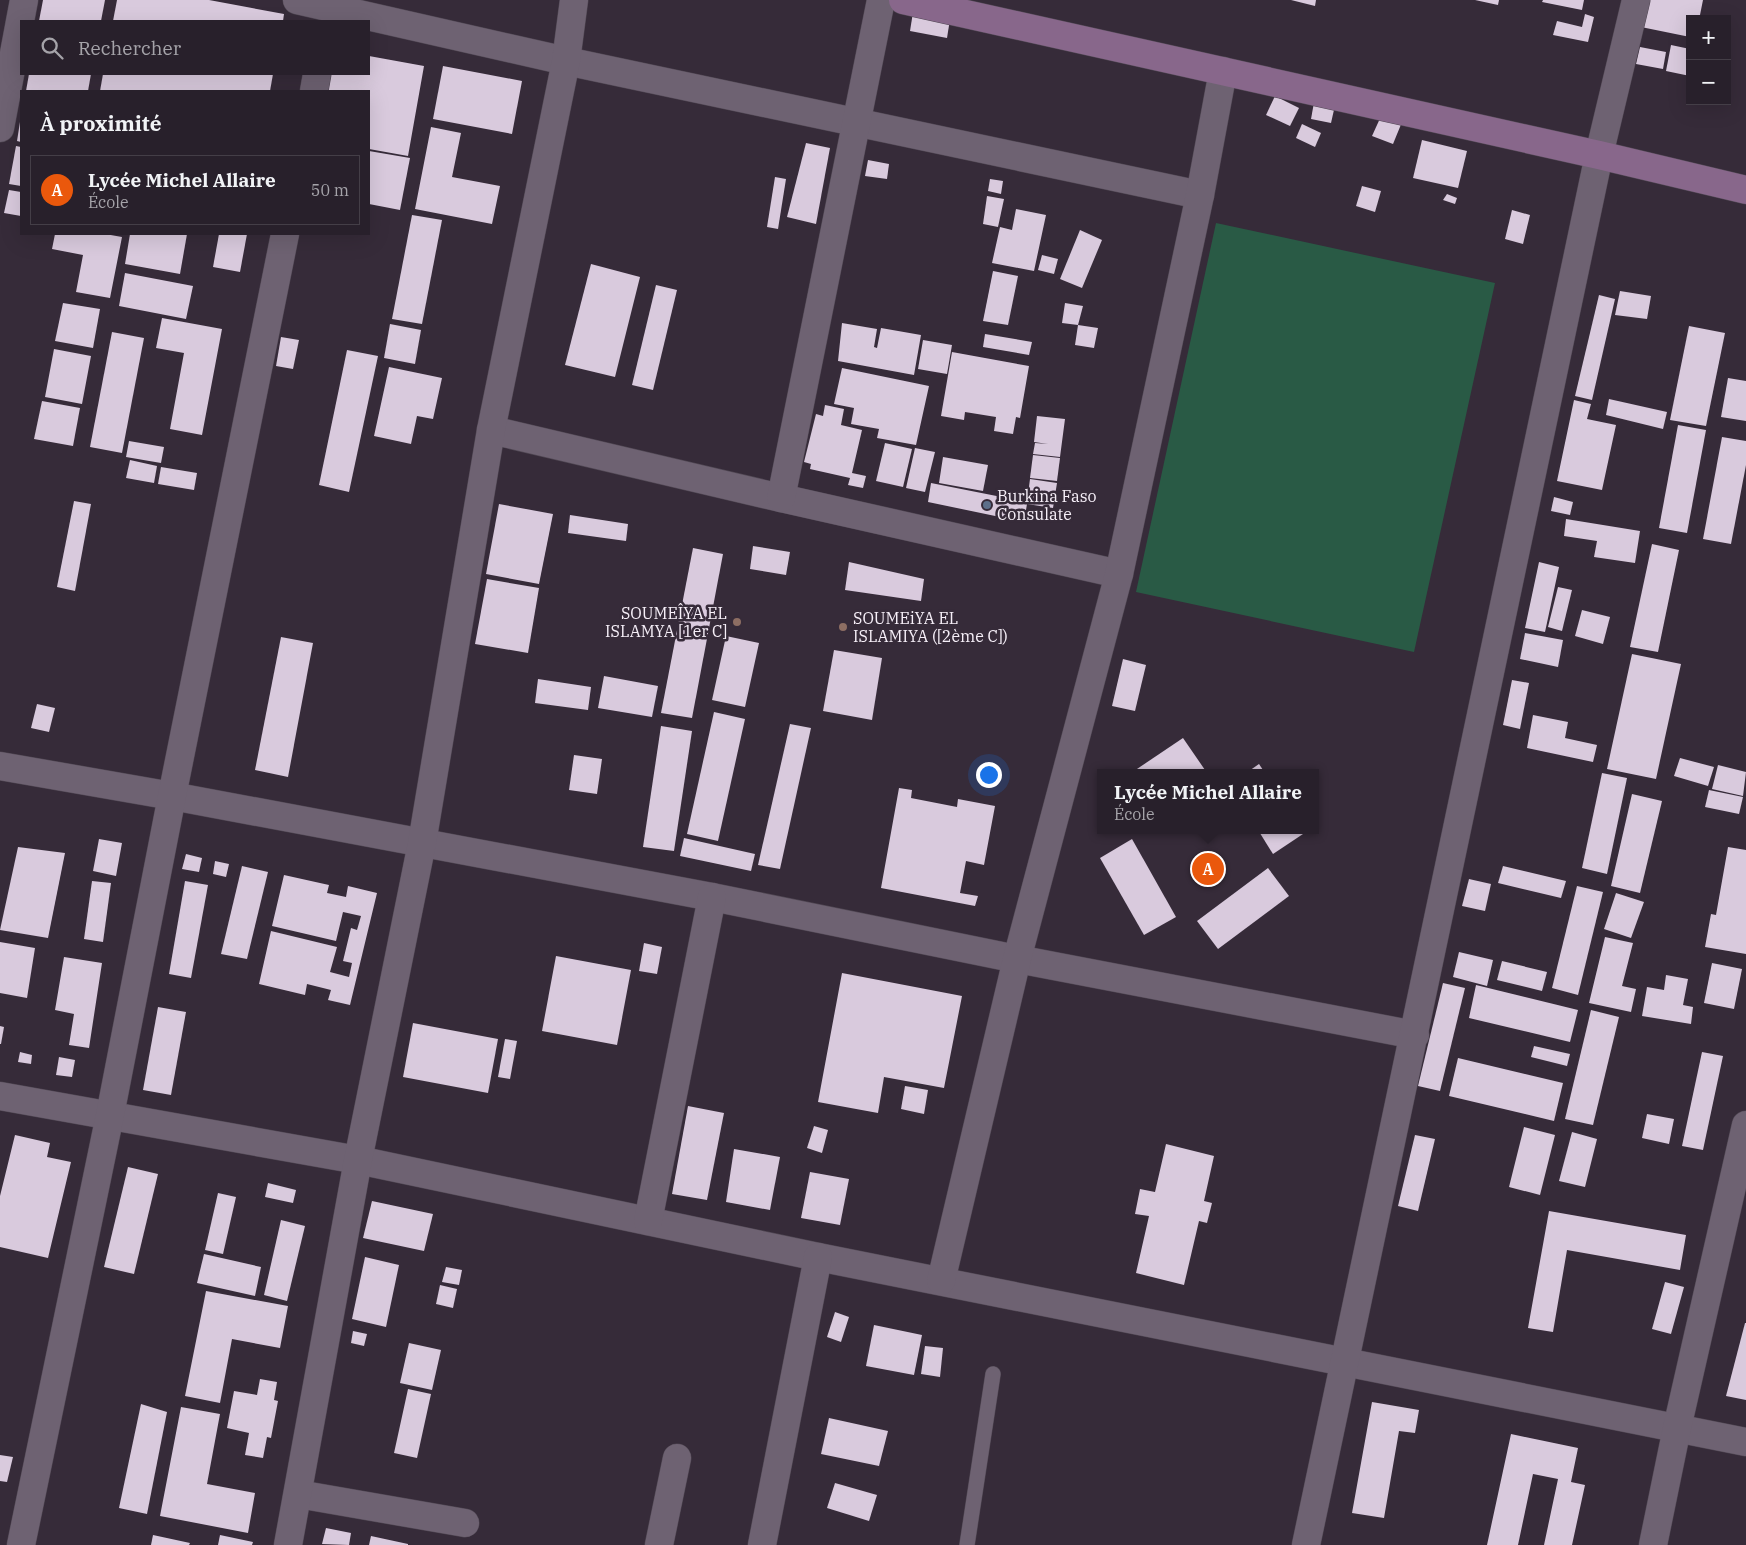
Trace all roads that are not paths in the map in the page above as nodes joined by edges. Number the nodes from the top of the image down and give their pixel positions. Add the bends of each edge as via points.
1 (24, 0) edge
2 (297, 0) edge
3 (574, 0) edge
4 (881, 0) edge
5 (903, 0) edge
6 (1636, 0) edge
7 (330, 10) edge
8 (566, 61) junction
9 (1223, 71) junction
10 (5, 75) edge
11 (317, 75) edge
12 (314, 90) edge
13 (857, 122) junction
14 (0, 128) edge
15 (1599, 155) junction
16 (1746, 190) edge
17 (1200, 194) junction
18 (285, 235) edge
19 (491, 430) junction
20 (781, 498) junction
21 (1119, 574) junction
22 (0, 766) edge
23 (172, 796) junction
24 (422, 843) junction
25 (712, 897) junction
26 (1017, 959) junction
27 (1415, 1035) junction
28 (0, 1096) edge
29 (110, 1115) junction
30 (1746, 1125) edge
31 (358, 1160) junction
32 (648, 1221) junction
33 (818, 1257) junction
34 (941, 1282) junction
35 (1345, 1362) junction
36 (993, 1374) dead end
37 (1677, 1428) junction
38 (1746, 1442) edge
39 (678, 1458) dead end
40 (298, 1494) junction
41 (465, 1523) dead end
42 (21, 1545) edge
43 (288, 1545) edge
44 (659, 1545) edge
45 (762, 1545) edge
46 (967, 1545) edge
47 (1306, 1545) edge
48 (1653, 1545) edge

1 - 10 street
2 - 7 street
3 - 8 street
4 - 13 street
5 - 9 main road
6 - 15 street
7 - 8 street
8 - 13 street
8 - 19 street
9 - 15 main road
9 - 17 street
10 - 14 street
11 - 12 street
13 - 17 street
13 - 20 street
15 - 16 main road
15 - 27 street
17 - 21 street
18 - 23 street
19 - 20 street
19 - 24 street
20 - 21 street
21 - 26 street
22 - 23 street
23 - 24 street
23 - 29 street
24 - 25 street
24 - 31 street
25 - 26 street
25 - 32 street
26 - 27 street
26 - 34 street
27 - 35 street
28 - 29 street
29 - 31 street
29 - 42 street
30 - 37 street
31 - 32 street
31 - 40 street
32 - 33 street
33 - 34 street
33 - 45 street
34 - 35 street
35 - 37 street
35 - 47 street
36 - 46 lane
37 - 38 street
37 - 48 street
39 - 44 street
40 - 41 street
40 - 43 street

